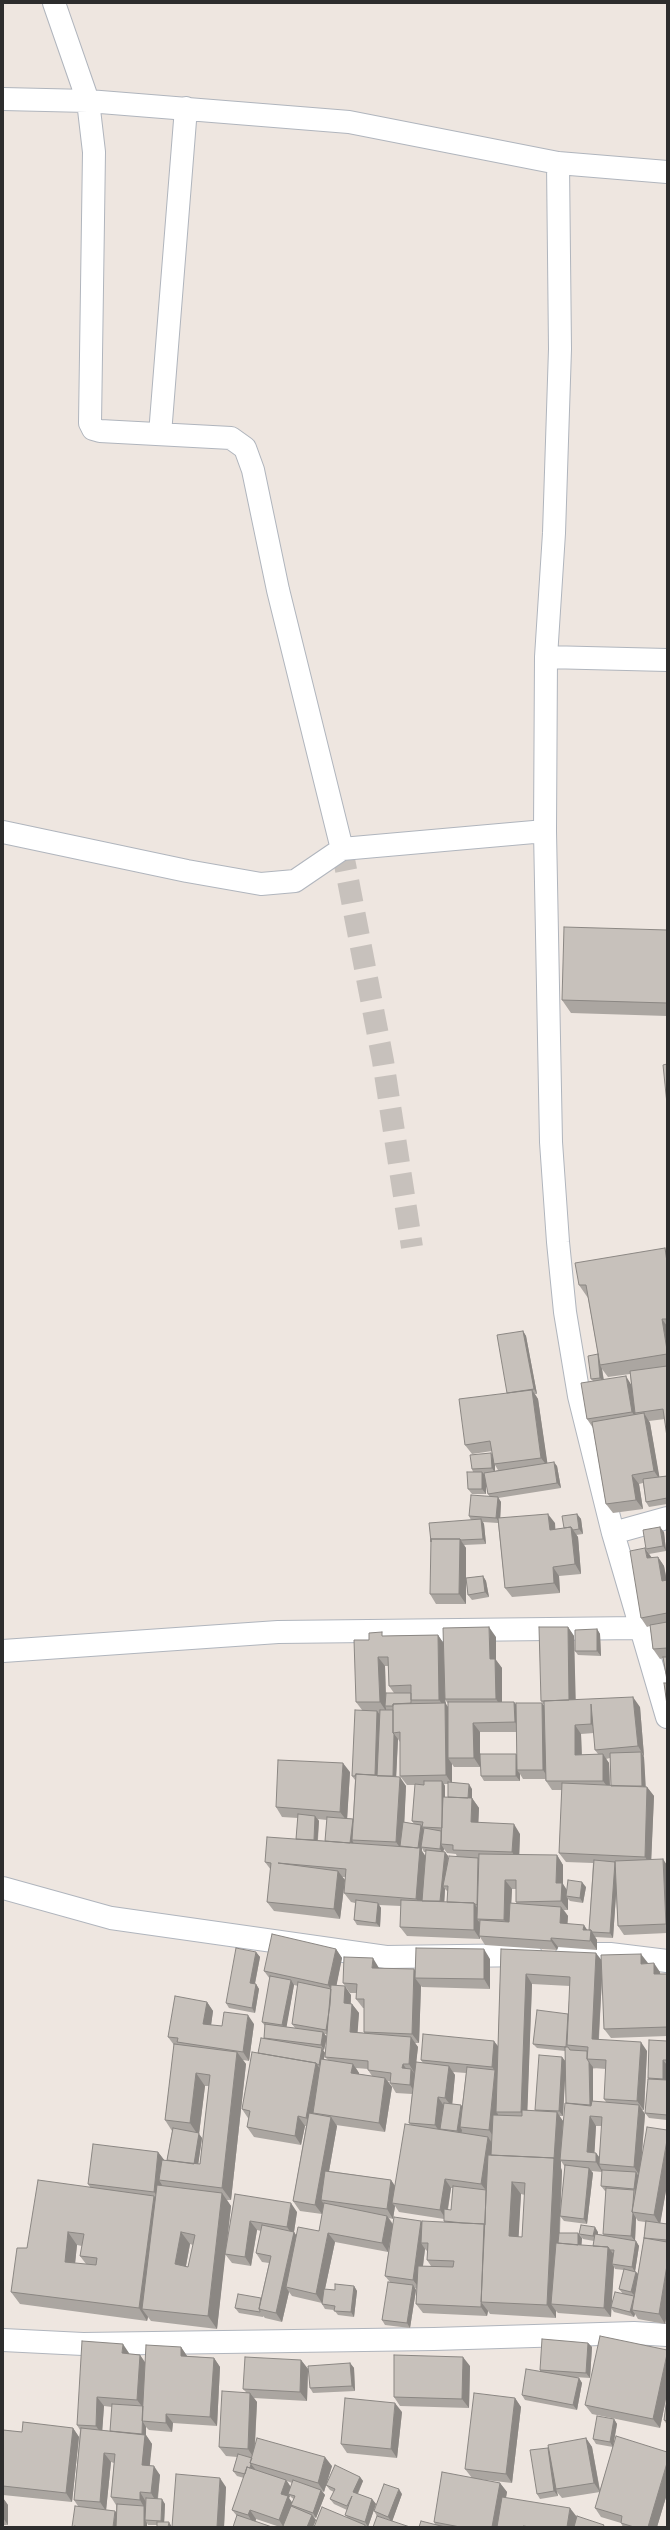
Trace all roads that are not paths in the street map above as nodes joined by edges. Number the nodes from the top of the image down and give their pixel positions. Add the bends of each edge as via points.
1 (54, 3) edge
2 (3, 99) edge
3 (88, 101) junction
4 (186, 108) junction
5 (558, 163) junction
6 (667, 172) edge
7 (160, 434) junction
8 (546, 657) junction
9 (667, 660) edge
10 (545, 831) junction
11 (3, 832) edge
12 (342, 850) junction
13 (667, 1518) edge
14 (613, 1533) junction
15 (639, 1628) junction
16 (3, 1651) edge
17 (667, 1717) edge
18 (3, 1888) edge
19 (667, 1961) edge
20 (667, 2335) edge
21 (3, 2340) edge

1 - 3 street
2 - 3 street
3 - 4 street
3 - 7 street via 94,152 90,285 90,423 93,430
4 - 5 street via 349,122
4 - 7 street
5 - 6 street
5 - 8 street via 560,349 554,533
7 - 12 street via 231,438 245,448 253,470 279,597
8 - 9 street
8 - 10 street
10 - 12 street
10 - 14 street via 551,1142 558,1242 575,1374
11 - 12 street via 261,884 295,881
13 - 14 street
14 - 15 street
15 - 16 street via 278,1632
15 - 17 street
18 - 19 street via 112,1918 386,1956 610,1954
20 - 21 street via 634,2333 98,2344

